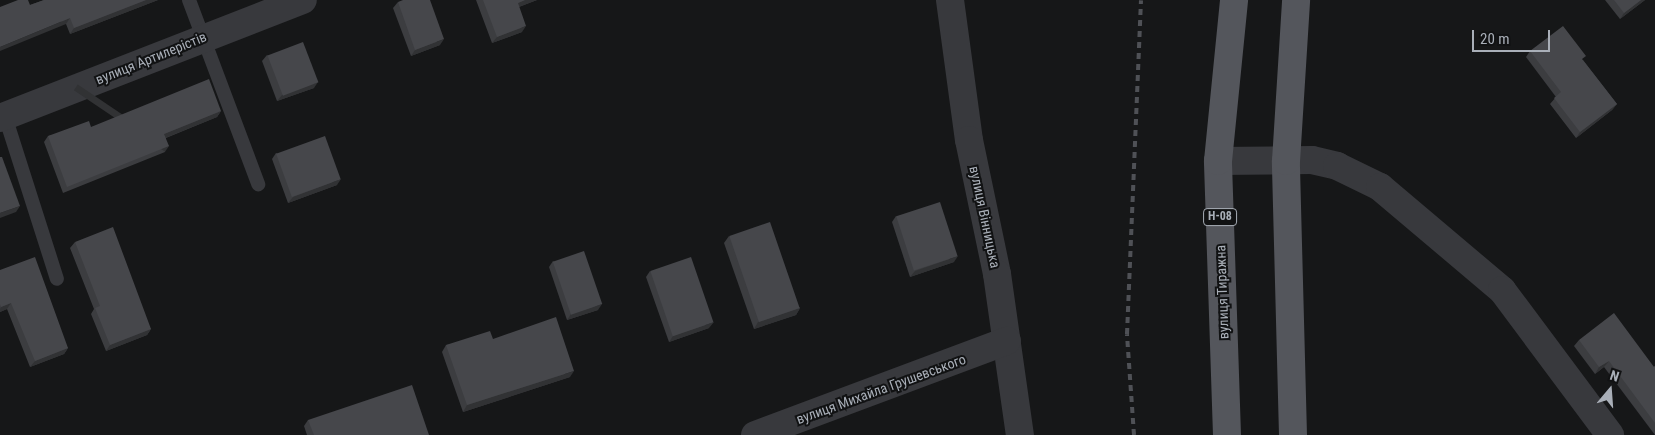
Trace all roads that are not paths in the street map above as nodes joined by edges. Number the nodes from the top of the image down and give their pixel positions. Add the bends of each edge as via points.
1 (189, 0) edge
2 (303, 0) edge
3 (950, 0) edge
4 (1234, 0) edge
5 (1296, 0) edge
6 (203, 37) junction
7 (2, 113) edge
8 (1286, 161) junction
9 (1218, 162) junction
10 (258, 184) dead end
11 (58, 280) dead end
12 (1007, 341) junction
13 (754, 435) edge
14 (1020, 435) edge
15 (1227, 435) edge
16 (1293, 435) edge
17 (1610, 435) edge

1 - 6 lane
2 - 6 street, вулиця Артилерістів
3 - 12 street, вулиця Вінницька via 969,140
4 - 9 main road, вулиця Тиражна / Н-08
5 - 8 main road
6 - 7 street, вулиця Артилерістів
6 - 10 lane
7 - 11 lane
8 - 9 street
8 - 16 main road
8 - 17 street via 1312,160 1350,171 1380,187 1502,290
9 - 15 main road, вулиця Тиражна / Н-08
12 - 13 street, вулиця Михайла Грушевського
12 - 14 street, вулиця Вінницька

